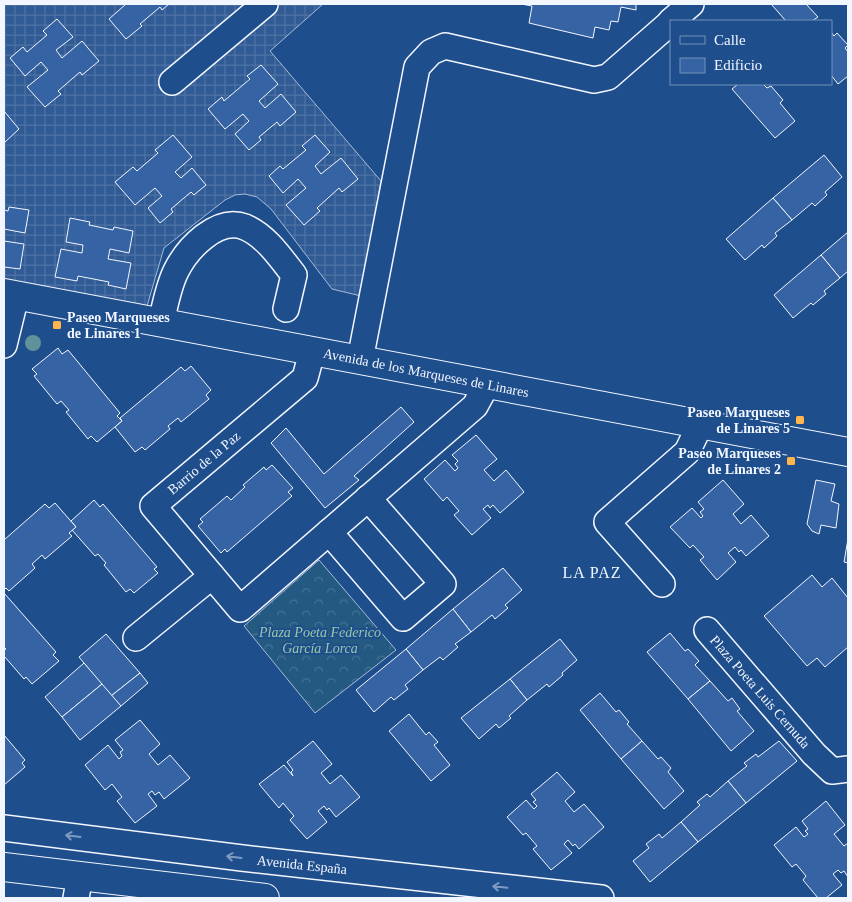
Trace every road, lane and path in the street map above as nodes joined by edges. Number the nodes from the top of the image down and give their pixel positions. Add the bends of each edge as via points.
1 (266, 4) edge
2 (691, 4) edge
3 (673, 20) edge
4 (670, 23) edge
5 (172, 82) dead end
6 (10, 295) edge
7 (286, 309) dead end
8 (162, 323) junction
9 (4, 345) edge
10 (312, 352) junction
11 (360, 360) junction
12 (487, 384) junction
13 (700, 425) junction
14 (848, 452) edge
15 (368, 498) junction
16 (329, 532) junction
17 (212, 576) junction
18 (662, 584) dead end
19 (707, 630) dead end
20 (136, 638) dead end
21 (848, 768) edge
22 (4, 828) edge
23 (4, 867) edge
24 (78, 887) edge
25 (227, 896) edge
26 (265, 898) edge
27 (601, 898) edge

1 - 5 street
2 - 3 street
4 - 11 street via 608,77 594,80 445,46 431,52 417,67
6 - 8 main road, Avenida de los Marqueses de Linares
6 - 9 street
7 - 8 street via 294,275 260,236 242,226 229,224 209,233 182,262 173,277
8 - 10 main road, Avenida de los Marqueses de Linares
10 - 11 main road, Avenida de los Marqueses de Linares
10 - 17 street, Barrio de la Paz via 305,378 153,506
11 - 12 main road, Avenida de los Marqueses de Linares
12 - 13 main road, Avenida de los Marqueses de Linares
12 - 15 street, Barrio de la Paz via 475,406
13 - 14 main road, Avenida de los Marqueses de Linares
13 - 18 street via 687,452 607,522
15 - 16 street, Barrio de la Paz
15 - 16 street via 443,584 403,618
16 - 17 street, Barrio de la Paz via 240,609
17 - 20 street
19 - 21 street, Plaza Poeta Luis Cernuda via 814,754 832,771
27 -> 22 street, Avenida España
23 - 24 main road
24 - 25 main road
25 - 26 main road

